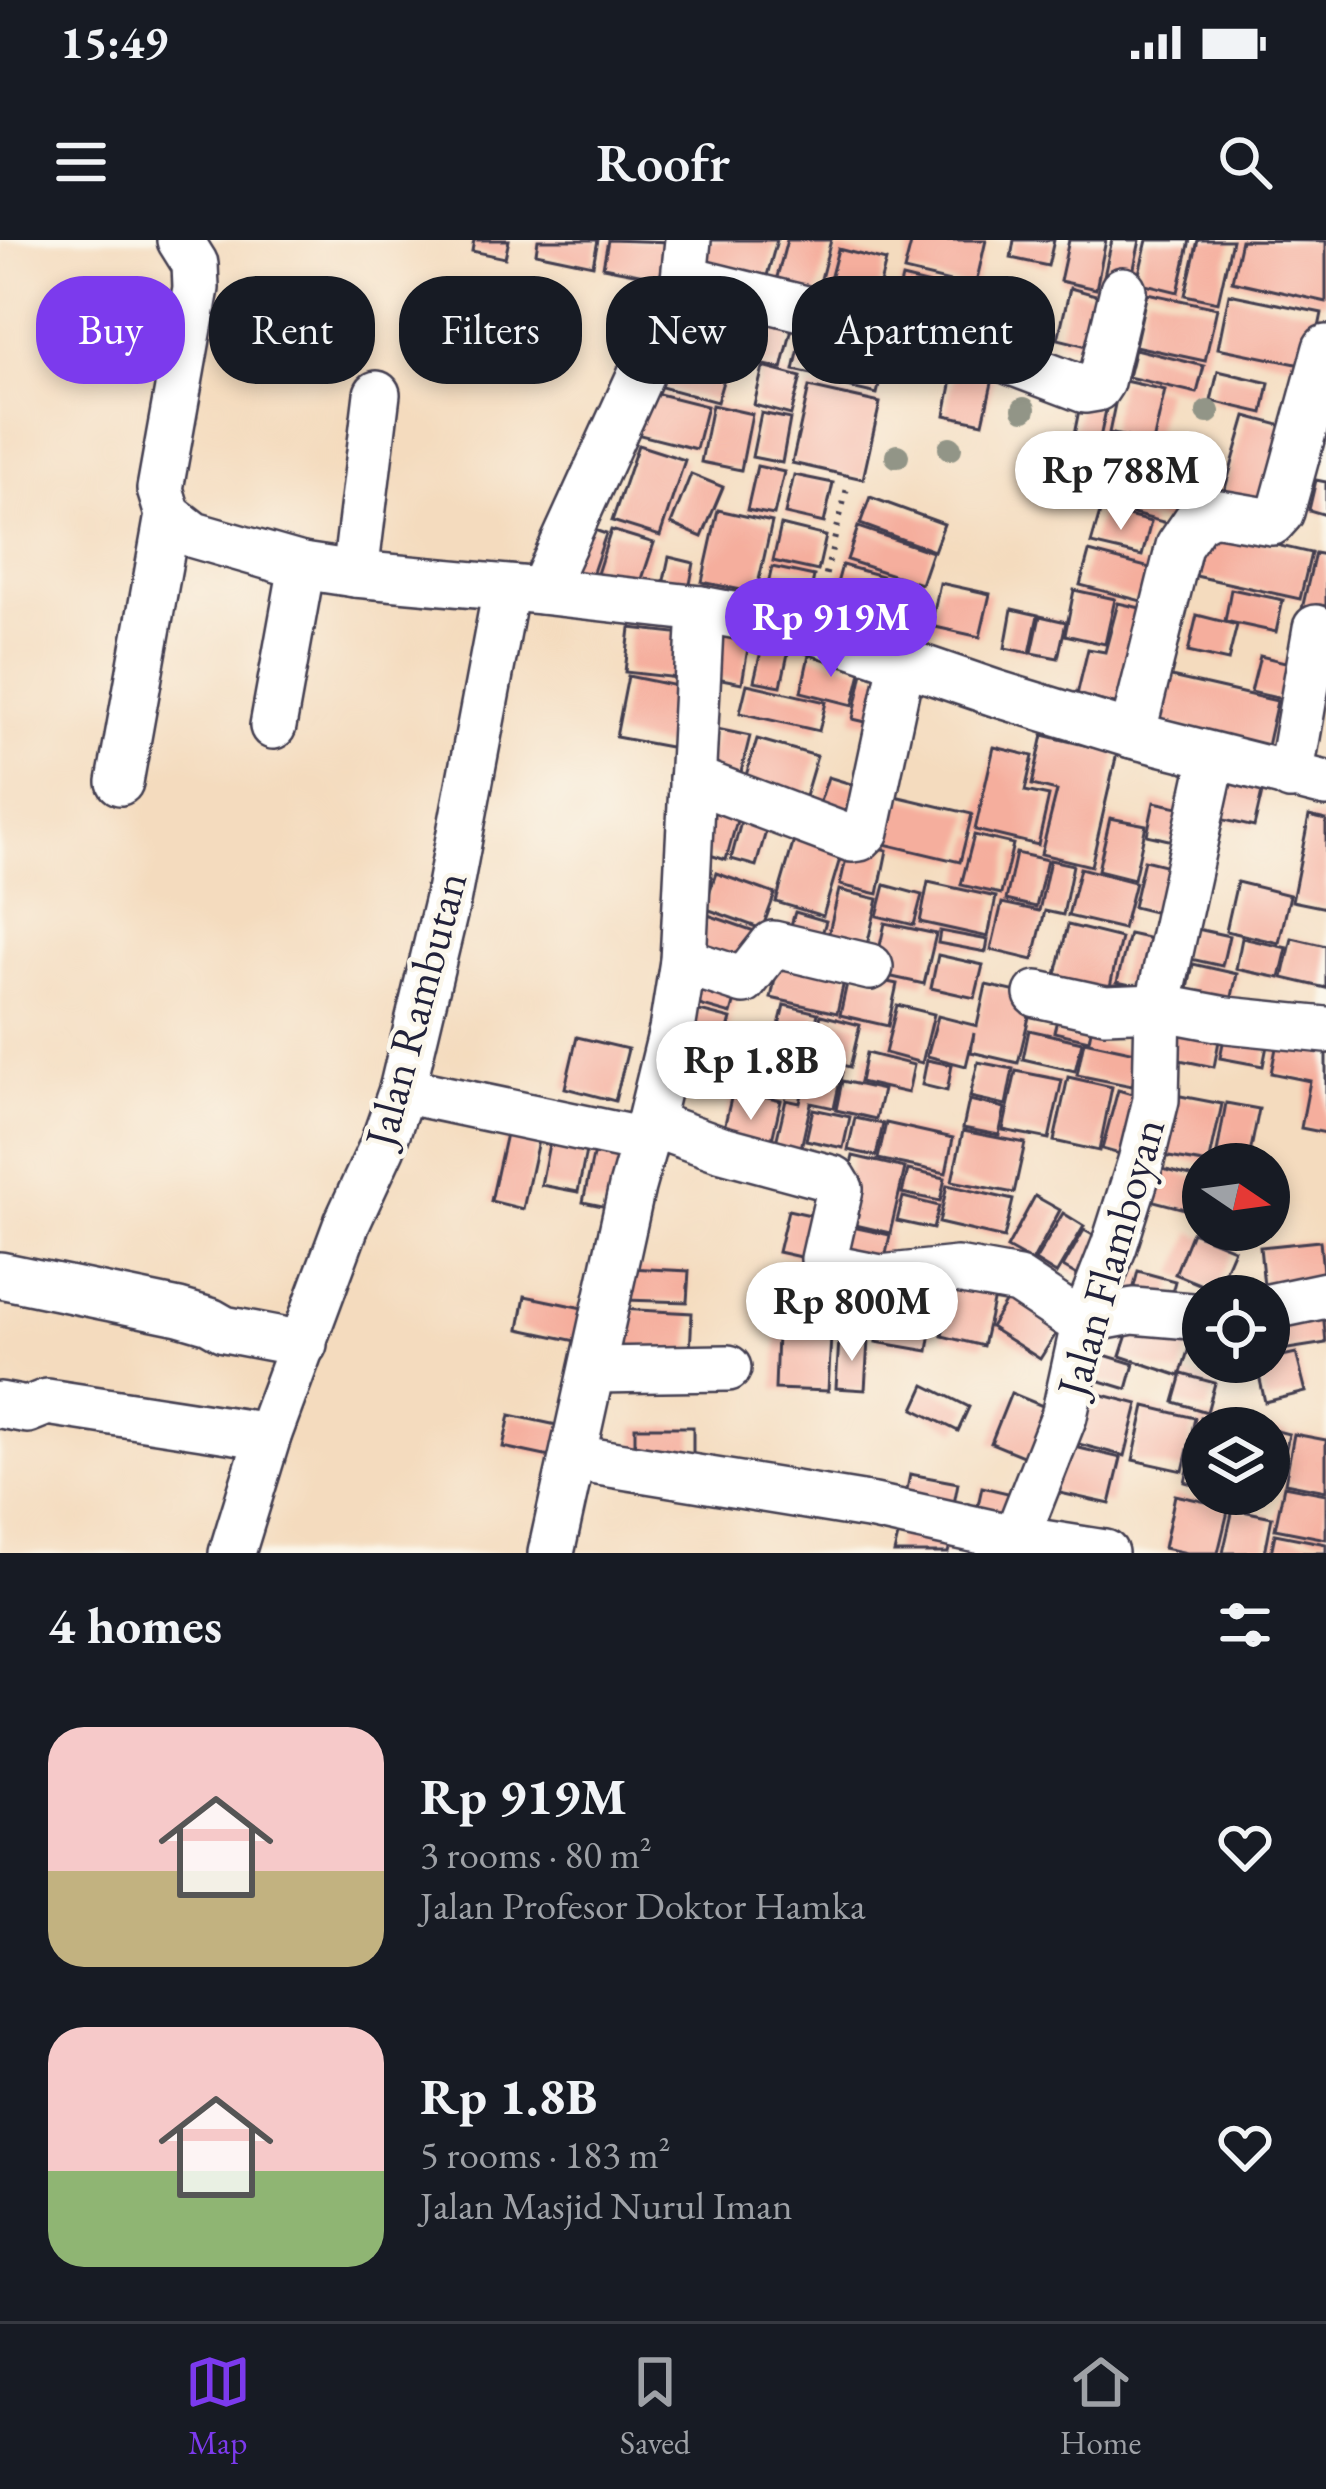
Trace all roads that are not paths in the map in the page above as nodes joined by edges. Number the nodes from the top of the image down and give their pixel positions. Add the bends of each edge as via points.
1 (183, 241) edge
2 (686, 260) edge
3 (1123, 290) dead end
4 (1326, 347) edge
5 (377, 394) dead end
6 (168, 515) junction
7 (302, 566) junction
8 (355, 574) junction
9 (524, 590) junction
10 (701, 609) junction
11 (1316, 628) dead end
12 (902, 663) junction
13 (273, 726) dead end
14 (1132, 735) junction
15 (1213, 757) junction
16 (692, 779) junction
17 (1308, 780) edge
18 (120, 782) dead end
19 (683, 961) junction
20 (870, 967) dead end
21 (1037, 994) dead end
22 (1158, 1007) junction
23 (1326, 1030) edge
24 (402, 1090) junction
25 (647, 1132) junction
26 (0, 1275) edge
27 (1326, 1295) edge
28 (1290, 1303) edge
29 (1182, 1314) edge
30 (1085, 1320) junction
31 (304, 1345) junction
32 (728, 1368) dead end
33 (594, 1370) junction
34 (0, 1405) edge
35 (268, 1436) junction
36 (574, 1459) junction
37 (1019, 1544) edge
38 (232, 1553) edge
39 (551, 1553) edge
40 (1105, 1553) edge

1 - 6 street via 196,288 160,489
2 - 3 street via 1085,390 1101,382
2 - 9 street, Jalan Rambutan
4 - 14 street via 1281,512 1272,522 1213,512 1179,546
5 - 8 street
6 - 7 street via 194,535
6 - 18 street
7 - 8 street
7 - 13 street
8 - 9 street
9 - 10 street
9 - 24 street, Jalan Rambutan
10 - 12 street via 811,630
10 - 16 street
11 - 17 street
12 - 14 street
12 - 16 street via 859,838
14 - 15 street
15 - 17 street
15 - 22 street, Jalan Flamboyan
16 - 19 street
19 - 20 street via 743,981 773,944
19 - 25 street
21 - 22 street via 1105,1009
22 - 23 street
22 - 30 street, Jalan Flamboyan via 1156,1100
24 - 25 street
24 - 31 street, Jalan Rambutan
25 - 30 street via 835,1179 840,1190 824,1258 830,1268 881,1278 957,1270 1018,1281
25 - 33 street
26 - 31 street
27 - 28 street
29 - 30 street via 1133,1311
30 - 37 street, Jalan Flamboyan via 1064,1416
31 - 35 street, Jalan Rambutan
32 - 33 street
33 - 36 street
34 - 35 street via 27,1410 47,1402
35 - 38 street, Jalan Rambutan
36 - 37 street via 874,1507
36 - 39 street
37 - 40 street

